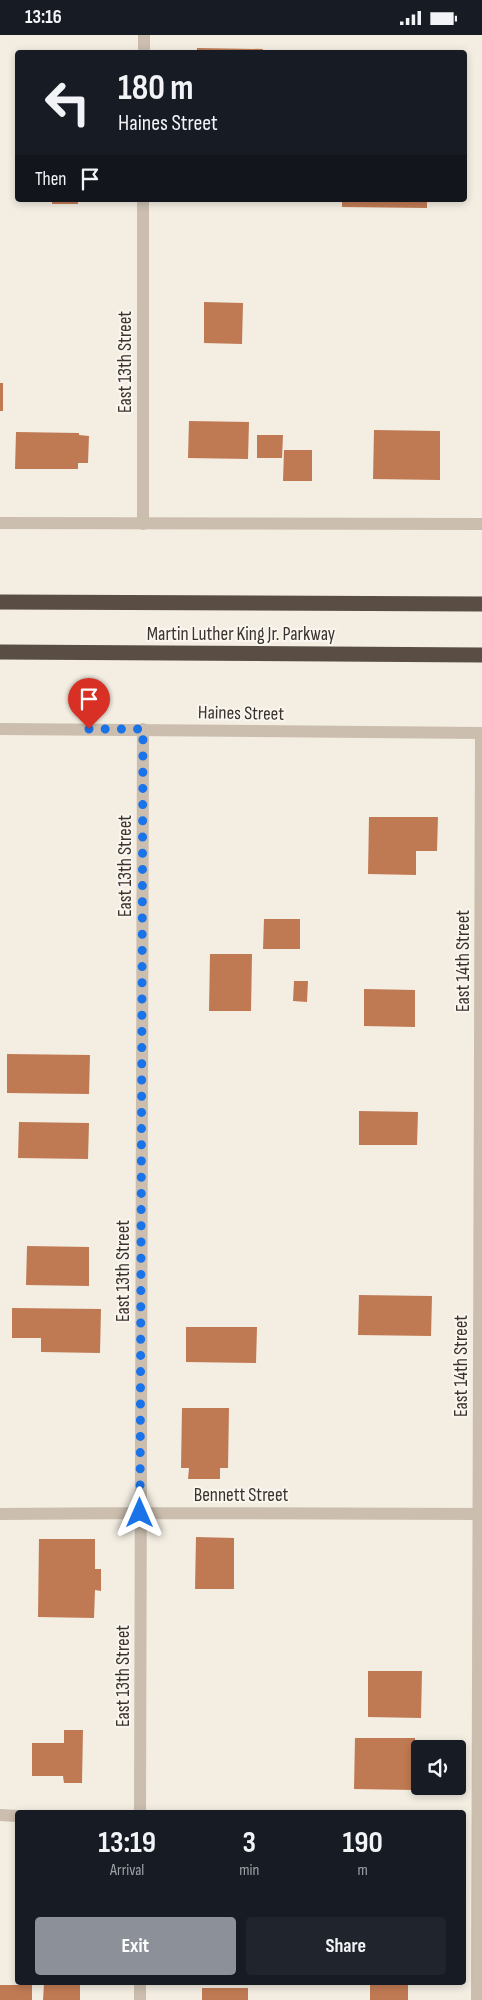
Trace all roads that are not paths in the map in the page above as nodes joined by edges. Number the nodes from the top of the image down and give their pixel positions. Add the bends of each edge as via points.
1 (144, 35) edge
2 (144, 50) edge
3 (143, 202) edge
4 (0, 523) edge
5 (143, 524) junction
6 (482, 524) edge
7 (0, 602) edge
8 (482, 604) edge
9 (0, 652) edge
10 (482, 655) edge
11 (0, 729) edge
12 (143, 729) junction
13 (482, 733) edge
14 (140, 1513) junction
15 (0, 1514) edge
16 (480, 1514) edge
17 (140, 1810) edge
18 (0, 1815) edge
19 (15, 1816) edge
20 (474, 1816) edge
21 (140, 1985) edge
22 (140, 2000) edge
23 (477, 2000) edge

1 - 2 street
3 - 5 street, East 13th Street
4 - 5 street
5 - 6 street
7 - 8 highway, Martin Luther King Jr. Parkway
9 - 10 highway, Martin Luther King Jr. Parkway
11 - 12 street, Haines Street
12 - 13 street, Haines Street
12 - 14 street, East 13th Street
13 - 16 street, East 14th Street
14 - 15 street, Bennett Street
14 - 16 street, Bennett Street
14 - 17 street, East 13th Street
16 - 20 street, East 14th Street
18 - 19 street
20 - 23 street, East 14th Street
21 - 22 street

